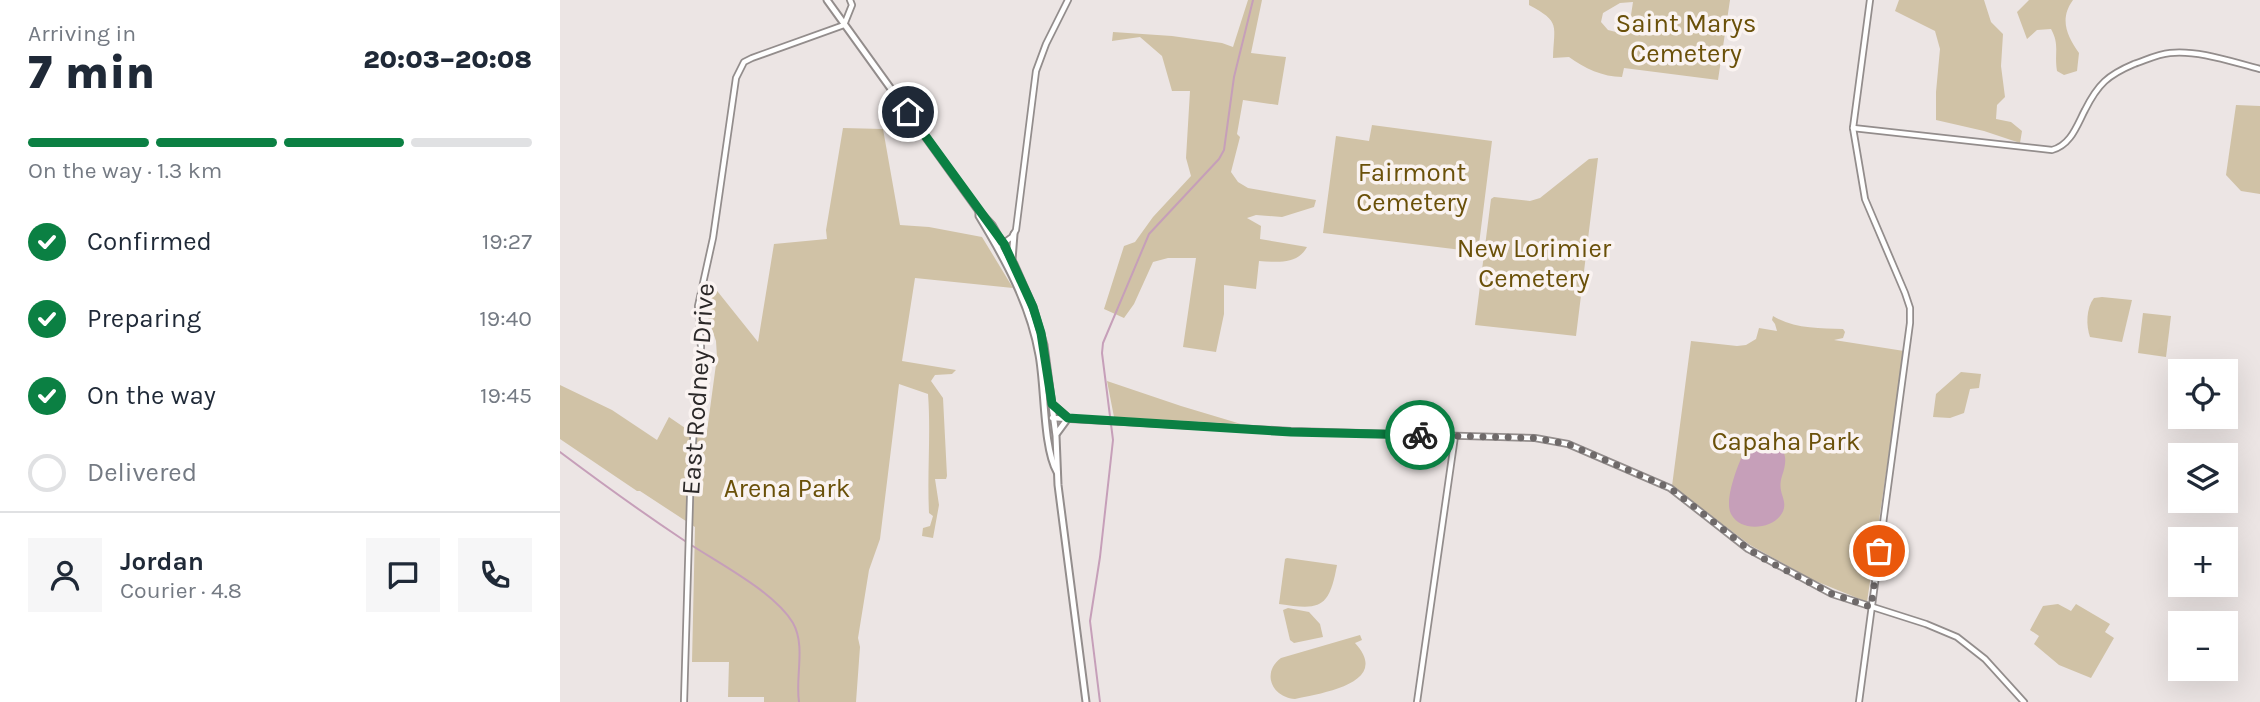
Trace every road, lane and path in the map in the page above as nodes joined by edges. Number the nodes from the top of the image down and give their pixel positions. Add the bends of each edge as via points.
1 (827, 0) edge
2 (850, 0) edge
3 (1068, 0) edge
4 (1870, 0) edge
5 (844, 25) junction
6 (2260, 69) edge
7 (1853, 128) junction
8 (1014, 234) junction
9 (1001, 245) junction
10 (1012, 260) junction
11 (1052, 404) junction
12 (1050, 418) junction
13 (1068, 418) junction
14 (1056, 436) junction
15 (1455, 436) junction
16 (1057, 472) junction
17 (1871, 607) junction
18 (684, 702) edge
19 (1086, 702) edge
20 (1417, 702) edge
21 (1859, 702) edge
22 (2024, 702) edge

1 - 5 main road
2 - 5 street via 851,12
3 - 8 street via 1036,71
4 - 7 street
5 - 9 main road
5 - 18 street, East Rodney Drive via 752,58 744,62 736,78 713,238 698,306 701,347 691,465
6 - 7 street via 2196,54 2171,53 2148,59 2103,81 2068,141 2052,150
7 - 17 street via 1866,199 1910,308
8 - 9 street
8 - 10 main road
9 - 10 main road
9 - 12 main road via 1035,334
10 - 11 main road via 1041,333
11 - 12 main road
11 - 13 main road
12 - 13 street
12 - 14 main road
12 - 16 main road via 1051,460
13 - 14 main road
13 - 15 street via 1291,432
14 - 16 main road
15 - 17 street via 1535,438 1568,444 1670,488 1766,560 1832,594
15 - 20 street
16 - 19 main road
17 - 21 street
17 - 22 street via 1957,637 1985,659

